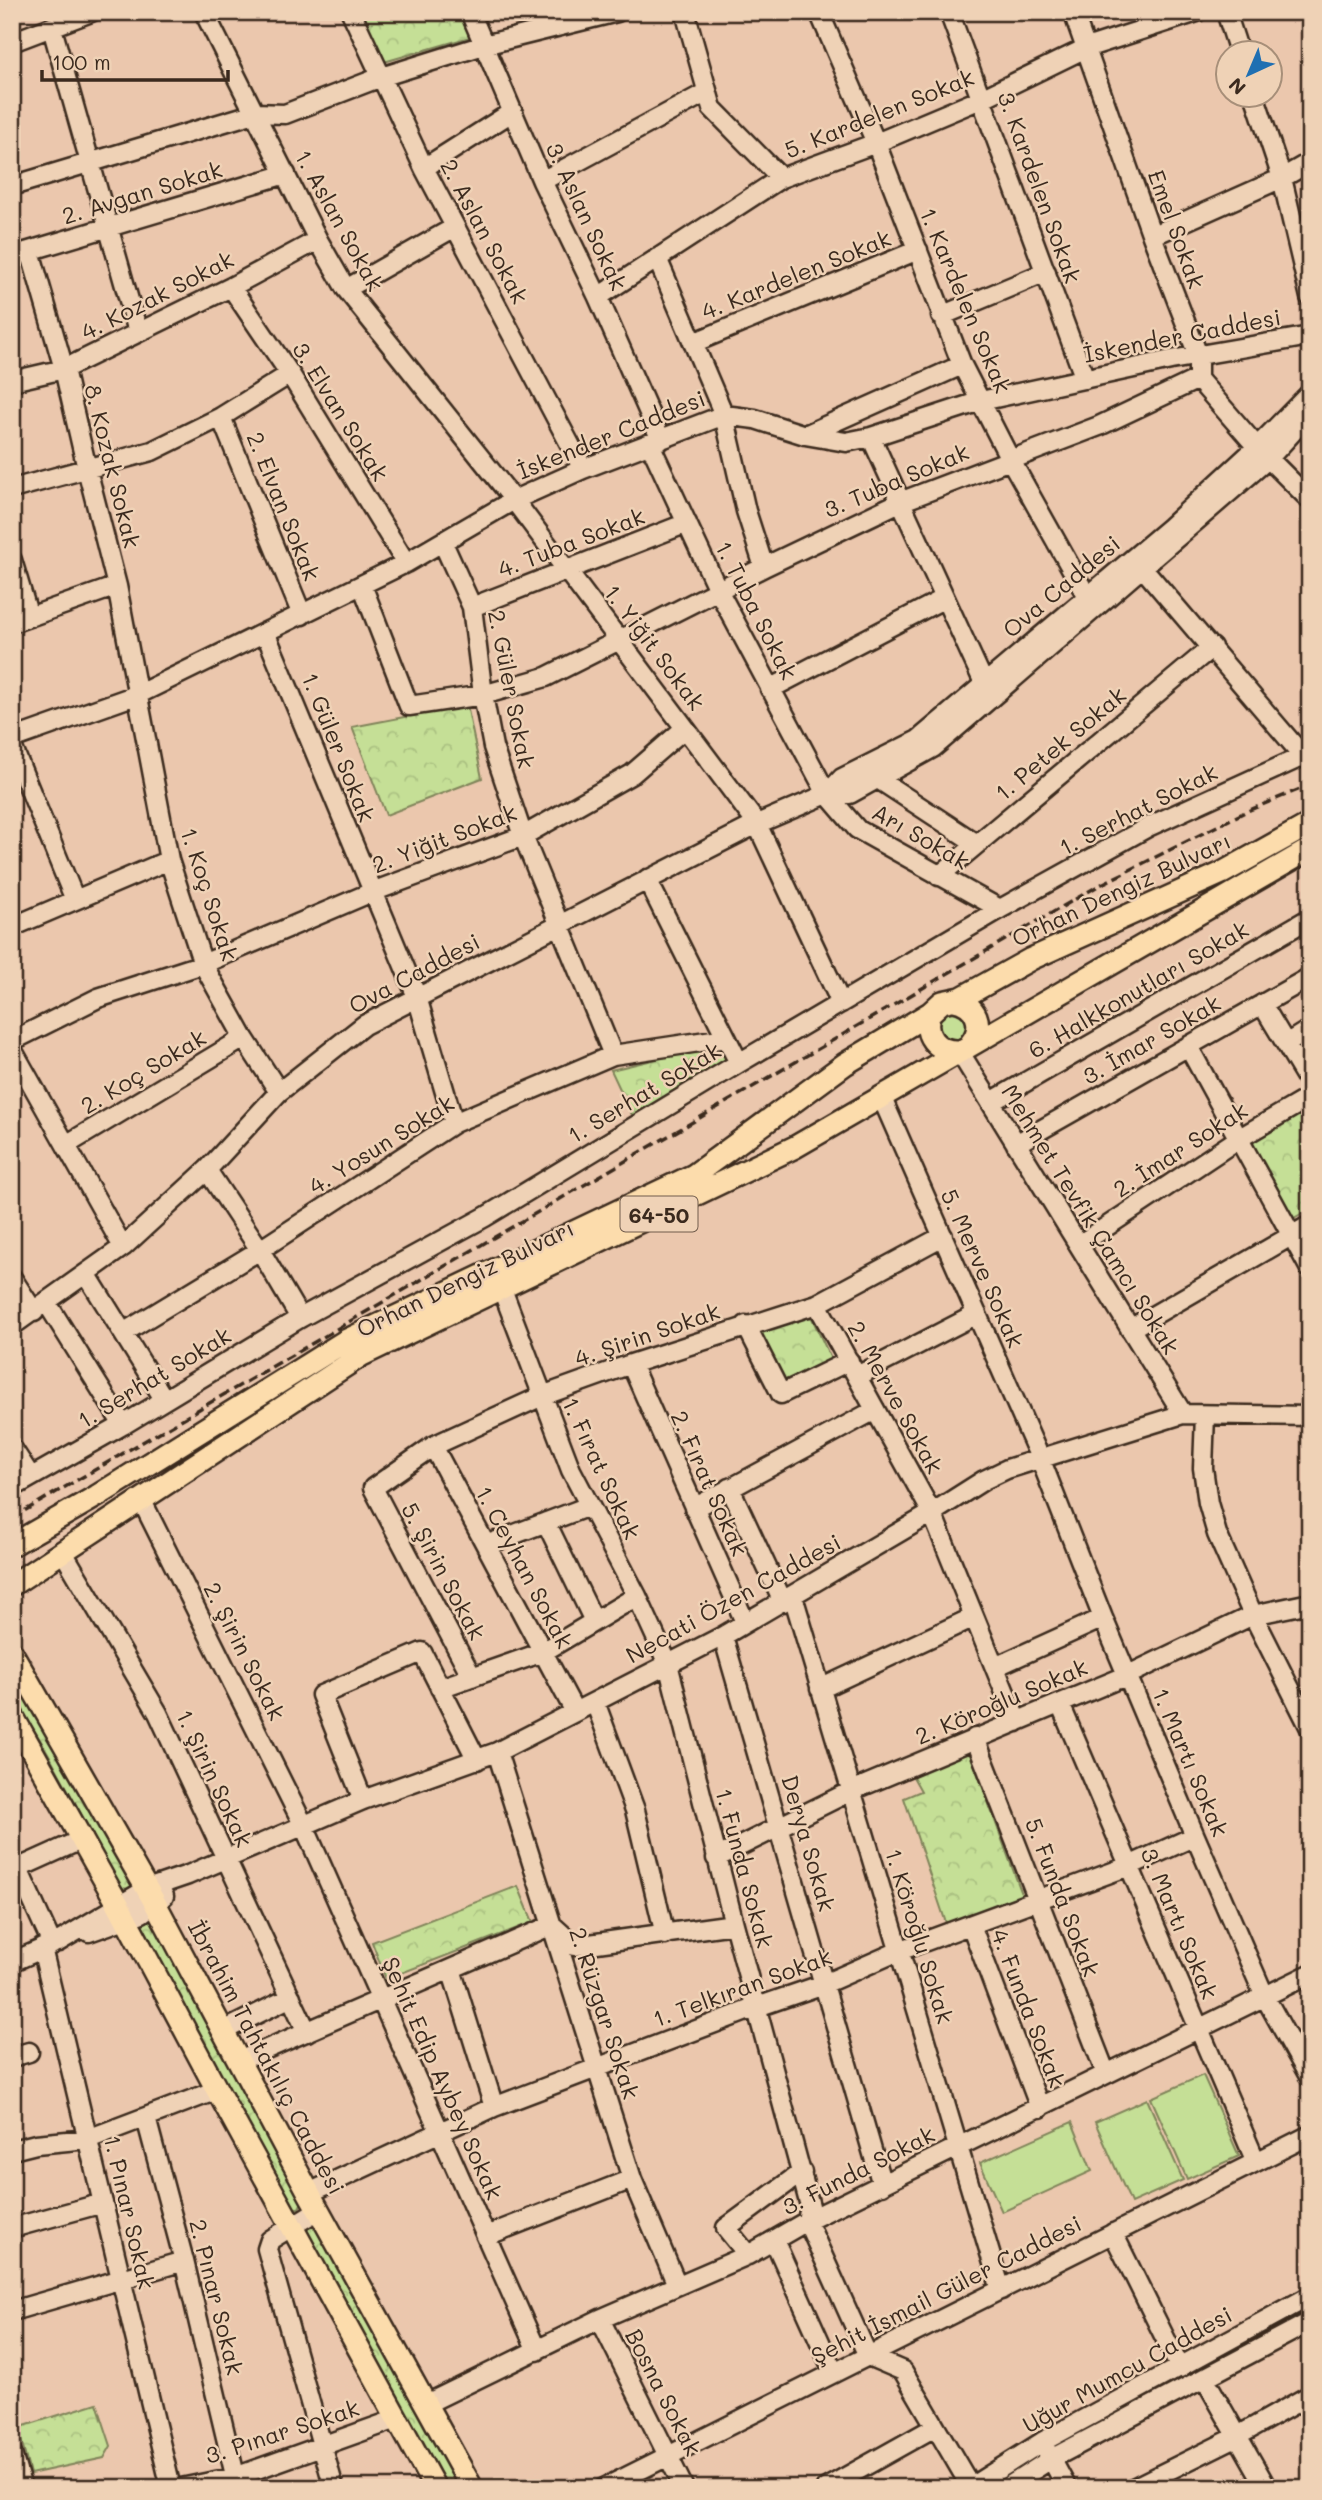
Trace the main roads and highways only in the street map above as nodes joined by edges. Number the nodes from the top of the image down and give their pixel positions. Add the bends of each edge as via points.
1 (1310, 824) edge
2 (1310, 849) edge
3 (954, 1000) junction
4 (930, 1013) junction
5 (965, 1047) junction
6 (12, 1545) edge
7 (12, 1585) edge
8 (12, 1653) edge
9 (12, 1715) edge
10 (19, 1739) edge
11 (435, 2488) edge
12 (472, 2488) edge

1 - 3 main road, Orhan Dengiz Bulvarı / 64-50 via 1222,873 1031,959
2 - 5 main road, Orhan Dengiz Bulvarı / 64-50
3 - 4 main road, Orhan Dengiz Bulvarı / 64-50 via 942,1002
3 - 5 main road via 965,1003 977,1016 978,1028
4 - 5 main road via 927,1028 932,1041 944,1050
4 - 6 main road, Orhan Dengiz Bulvarı / 64-50 via 845,1064 694,1175 346,1339
5 - 7 main road, Orhan Dengiz Bulvarı / 64-50 via 795,1147 362,1355
8 - 12 main road, İbrahim Tahtakılıç Caddesi via 151,1896
9 - 10 main road
10 - 11 main road via 83,1839

